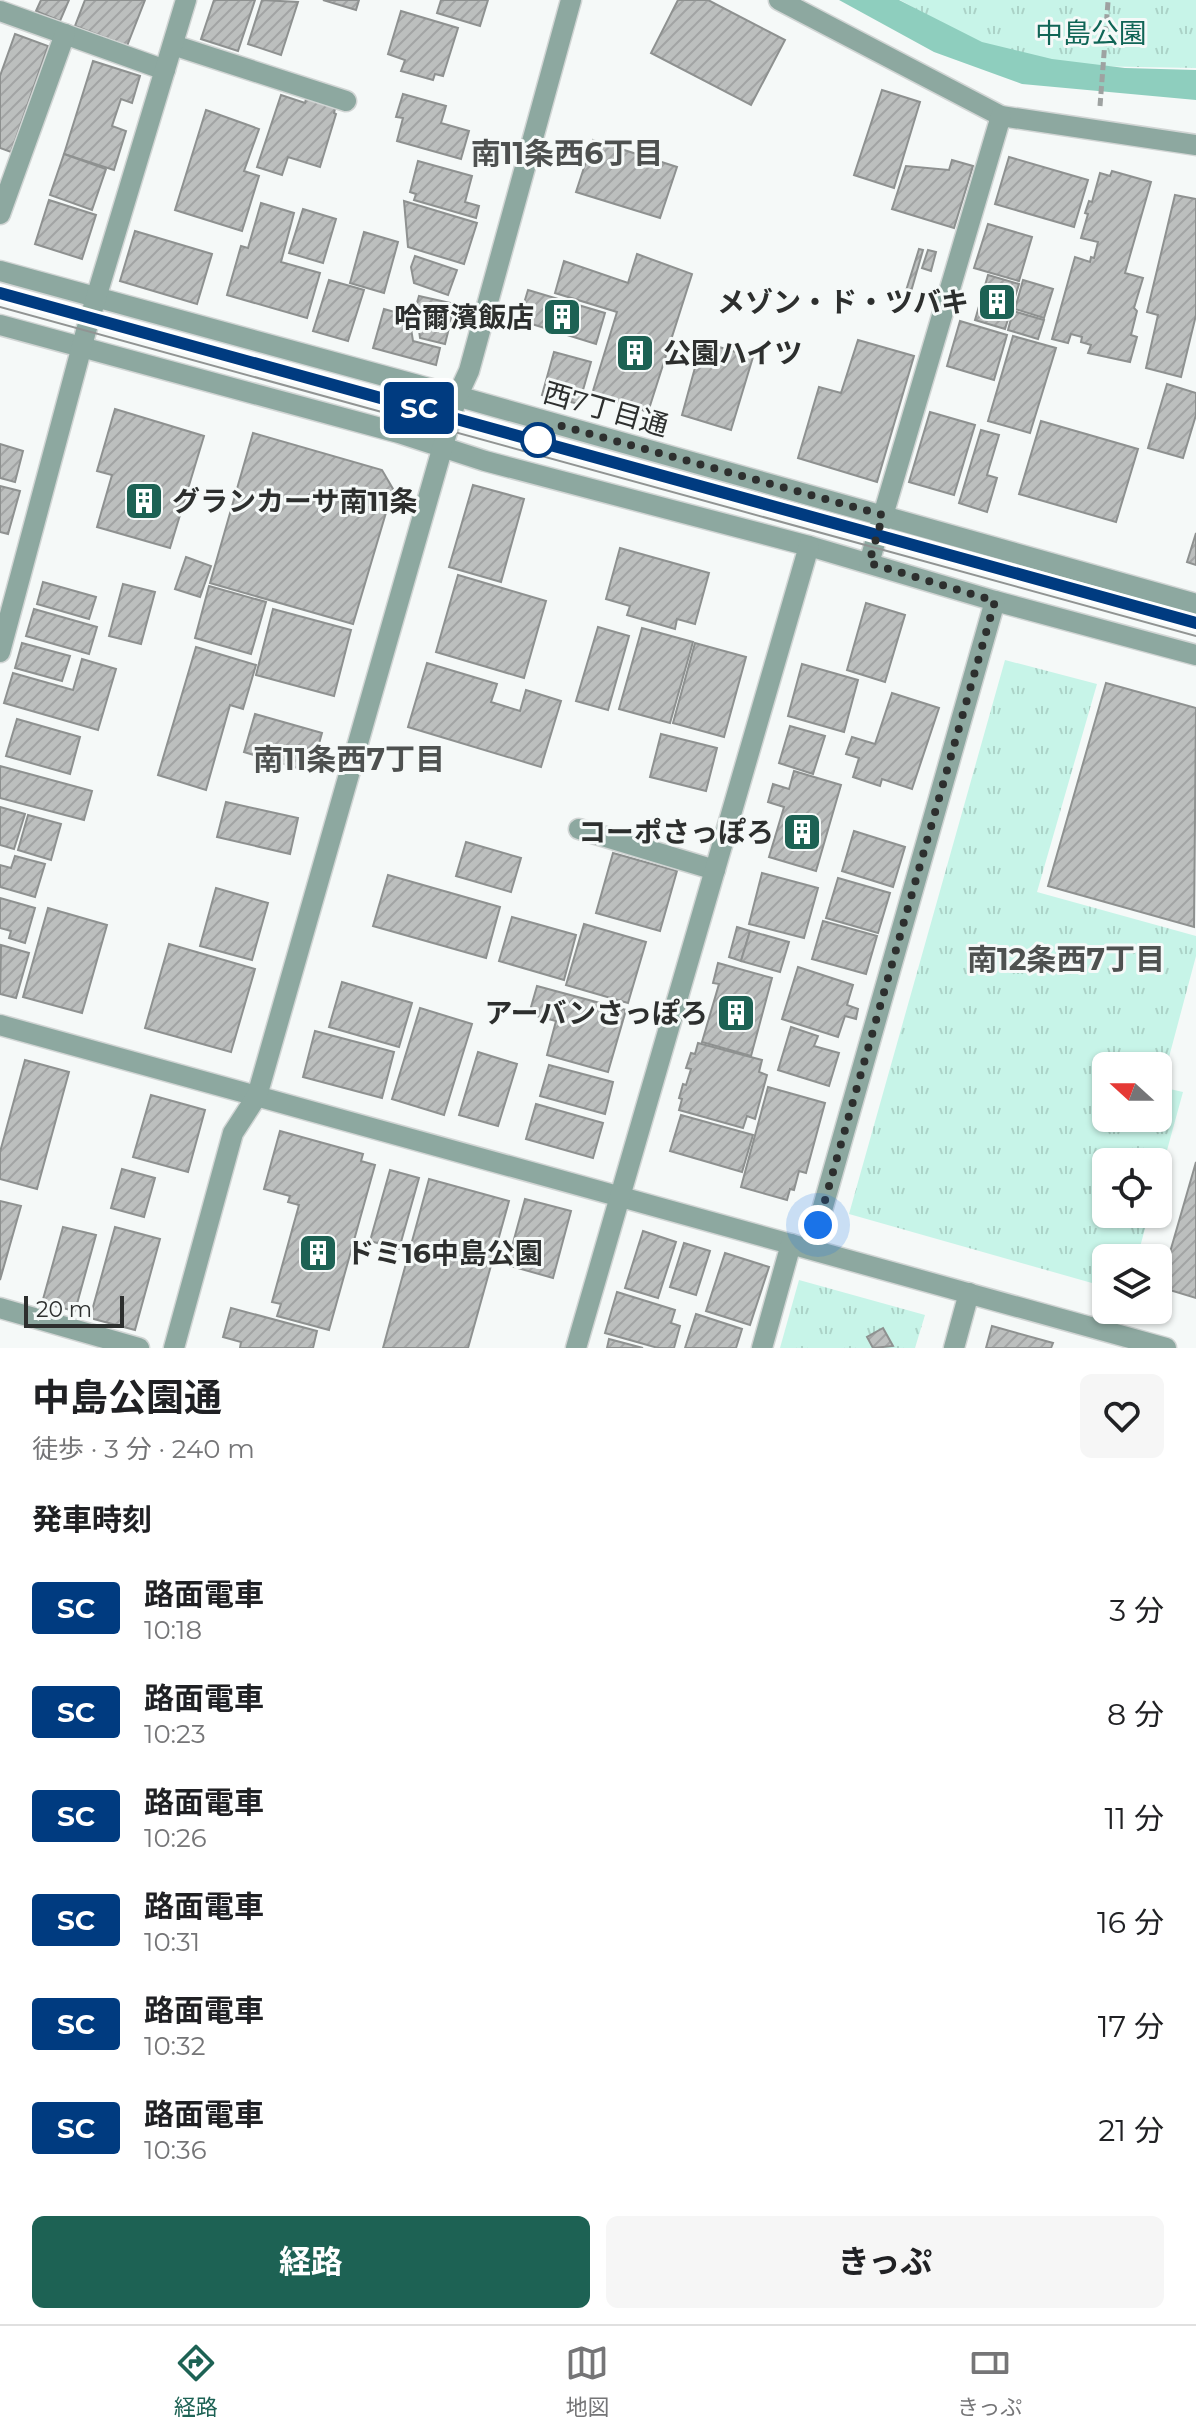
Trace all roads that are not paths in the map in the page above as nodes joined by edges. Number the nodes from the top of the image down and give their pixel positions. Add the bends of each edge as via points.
1 (186, 0) edge
2 (571, 0) edge
3 (779, 0) edge
4 (0, 11) edge
5 (65, 34) junction
6 (173, 45) junction
7 (165, 70) junction
8 (346, 101) dead end
9 (1001, 116) junction
10 (1196, 145) edge
11 (0, 214) edge
12 (0, 271) edge
13 (97, 298) junction
14 (0, 325) edge
15 (82, 347) junction
16 (457, 397) junction
17 (442, 448) junction
18 (883, 515) junction
19 (809, 546) junction
20 (869, 563) junction
21 (995, 601) junction
22 (1196, 604) edge
23 (0, 652) edge
24 (1196, 655) edge
25 (579, 829) dead end
26 (715, 870) junction
27 (0, 1025) edge
28 (257, 1096) junction
29 (620, 1196) junction
30 (791, 1244) junction
31 (811, 1249) junction
32 (969, 1293) junction
33 (0, 1308) edge
34 (139, 1348) edge
35 (174, 1348) edge
36 (576, 1348) edge
37 (762, 1348) edge
38 (954, 1348) edge
39 (1166, 1348) edge

1 - 6 street
2 - 16 street via 469,371
3 - 9 street
4 - 5 street
5 - 7 street
5 - 11 street
6 - 7 street
6 - 8 street
7 - 13 street
9 - 10 street
9 - 18 street
12 - 13 street, 西7丁目通
13 - 15 street
13 - 16 street, 西7丁目通
14 - 15 street
15 - 17 street
15 - 23 street
16 - 17 street
16 - 18 street, 西7丁目通
17 - 19 street
17 - 28 street
18 - 20 street
18 - 22 street, 西7丁目通
19 - 20 street
19 - 26 street
20 - 21 street
21 - 24 street
21 - 31 street
25 - 26 street
26 - 29 street
27 - 28 street
28 - 29 street
28 - 35 street via 233,1133
29 - 30 street
29 - 36 street
30 - 31 street
30 - 37 street
31 - 32 street
32 - 38 street
32 - 39 street
33 - 34 street

